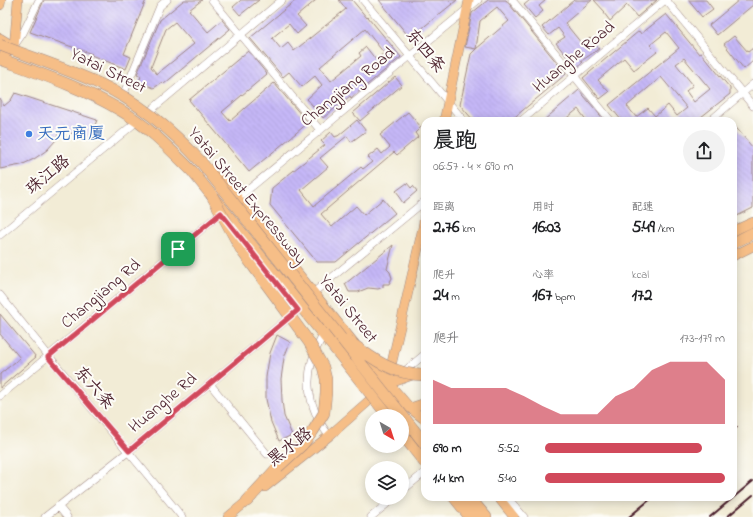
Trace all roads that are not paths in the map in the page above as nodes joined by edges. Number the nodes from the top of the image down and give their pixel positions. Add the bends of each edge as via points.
1 (0, 0) edge
2 (18, 0) edge
3 (39, 0) edge
4 (167, 0) edge
5 (212, 0) edge
6 (282, 0) edge
7 (363, 0) edge
8 (478, 0) edge
9 (512, 0) edge
10 (665, 0) edge
11 (469, 4) edge
12 (0, 5) edge
13 (240, 35) junction
14 (0, 38) edge
15 (0, 45) edge
16 (14, 47) junction
17 (410, 56) junction
18 (0, 58) edge
19 (0, 63) edge
20 (574, 76) junction
21 (753, 84) edge
22 (124, 93) junction
23 (743, 94) junction
24 (448, 101) junction
25 (753, 106) edge
26 (150, 111) junction
27 (445, 117) edge
28 (461, 117) edge
29 (526, 117) edge
30 (608, 117) edge
31 (715, 117) edge
32 (134, 123) junction
33 (320, 130) junction
34 (210, 194) junction
35 (238, 198) junction
36 (421, 204) edge
37 (221, 213) junction
38 (753, 222) edge
39 (737, 229) edge
40 (753, 233) edge
41 (0, 235) edge
42 (421, 236) edge
43 (737, 241) edge
44 (753, 246) edge
45 (737, 254) edge
46 (313, 293) junction
47 (0, 295) edge
48 (298, 310) junction
49 (334, 330) junction
50 (321, 339) junction
51 (48, 357) junction
52 (421, 357) edge
53 (352, 361) junction
54 (421, 372) edge
55 (421, 375) edge
56 (210, 384) junction
57 (388, 384) junction
58 (0, 396) edge
59 (370, 400) junction
60 (421, 404) edge
61 (410, 408) junction
62 (378, 409) edge
63 (381, 409) edge
64 (421, 413) edge
65 (421, 417) edge
66 (329, 436) junction
67 (421, 439) edge
68 (409, 442) edge
69 (409, 443) edge
70 (409, 449) edge
71 (129, 451) junction
72 (267, 454) dead end
73 (421, 455) edge
74 (421, 458) edge
75 (421, 465) edge
76 (421, 474) edge
77 (409, 485) edge
78 (247, 501) junction
79 (452, 501) edge
80 (457, 501) edge
81 (463, 501) edge
82 (472, 501) edge
83 (501, 501) edge
84 (510, 501) edge
85 (386, 505) edge
86 (58, 506) junction
87 (45, 517) edge
88 (67, 517) edge
89 (182, 517) edge
90 (228, 517) edge
91 (371, 517) edge
92 (465, 517) edge
93 (470, 517) edge
94 (477, 517) edge
95 (486, 517) edge
96 (514, 517) edge
97 (524, 517) edge

1 - 12 main road
2 - 16 main road
3 - 16 street
4 - 22 street via 160,6
5 - 13 street
6 - 13 street
7 - 17 street, 东四条
8 - 11 street, Changjiang Road
9 - 20 street
10 - 20 street, Huanghe Road
10 - 23 street
11 - 17 street, Changjiang Road
11 - 24 main road
13 - 26 street
13 - 33 street
14 - 16 main road, Yatai Street
15 - 49 highway, Yatai Street Expressway, bridge via 101,85 161,123 202,163
16 - 18 main road
16 - 22 main road, Yatai Street
17 - 24 street, 东四条
17 - 33 street, Changjiang Road
18 - 34 highway, Yatai Street Expressway via 75,87 122,111 166,145
19 - 32 main road, Yatai Street via 82,92
20 - 29 street, Huanghe Road
20 - 30 street
21 - 23 street
22 - 26 main road, Yatai Street
23 - 25 street
23 - 31 street
24 - 27 main road
24 - 28 street, 东四条
26 - 35 main road, Yatai Street via 194,146
32 - 37 main road, Yatai Street via 175,158
32 - 41 street, 珠江路
33 - 35 street, Changjiang Road
34 - 53 highway, Yatai Street Expressway, bridge
34 - 78 highway, bridge via 242,251 310,342 323,367 326,379 324,413 313,431
35 - 46 main road, Yatai Street
36 - 46 street
37 - 48 main road, Yatai Street
37 - 51 street, Changjiang Rd
38 - 39 main road
40 - 43 highway
42 - 57 main road
44 - 45 main road
46 - 57 main road, Yatai Street
47 - 51 street, 东六条
48 - 50 main road, Yatai Street
48 - 56 street, Huanghe Rd
49 - 53 highway, Yatai Street Expressway, bridge
49 - 55 highway, bridge via 385,365
50 - 59 main road, Yatai Street
50 - 66 street via 311,361 309,394 321,425
51 - 58 street, Changjiang Rd
51 - 71 street, 东六条
52 - 57 street
53 - 63 highway, bridge
53 - 67 highway, bridge
54 - 57 main road
56 - 71 street, Huanghe Rd
56 - 72 street
57 - 59 main road, 黑水路
57 - 61 main road, Yatai Street
59 - 62 main road, Yatai Street
59 - 66 main road, 黑水路
60 - 61 main road
61 - 64 street
61 - 65 main road, Yatai Street
66 - 78 main road, 黑水路
68 - 73 main road
69 - 74 highway, bridge
70 - 75 street
71 - 86 street, Huanghe Rd
71 - 89 street, 东六条
76 - 77 street
78 - 90 main road, 黑水路
79 - 92 street
80 - 93 highway
81 - 94 main road
82 - 95 highway
83 - 96 main road
84 - 97 street
85 - 91 street
86 - 87 street, Huanghe Rd
86 - 88 street

